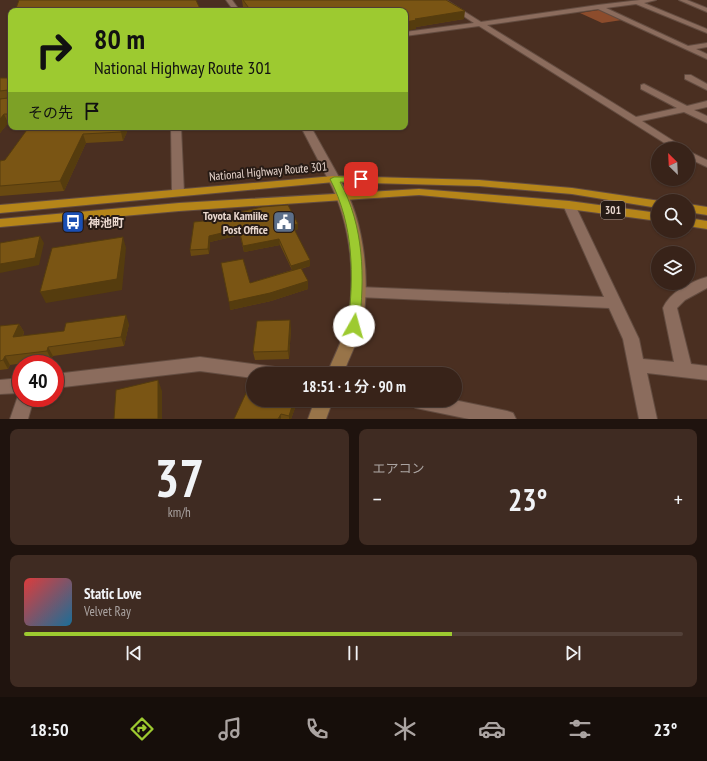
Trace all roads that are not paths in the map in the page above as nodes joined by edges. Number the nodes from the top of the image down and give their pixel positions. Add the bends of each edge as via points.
1 (442, 0) edge
2 (653, 0) edge
3 (682, 0) edge
4 (636, 2) junction
5 (598, 8) junction
6 (707, 10) edge
7 (482, 24) junction
8 (707, 31) edge
9 (408, 34) edge
10 (707, 45) edge
11 (687, 48) junction
12 (707, 57) edge
13 (688, 77) dead end
14 (644, 87) dead end
15 (707, 87) edge
16 (707, 104) edge
17 (685, 108) junction
18 (632, 120) junction
19 (707, 120) edge
20 (176, 130) edge
21 (308, 130) edge
22 (669, 142) edge
23 (695, 158) edge
24 (707, 164) edge
25 (334, 179) junction
26 (178, 194) junction
27 (344, 198) junction
28 (651, 203) edge
29 (569, 205) junction
30 (0, 209) edge
31 (695, 209) edge
32 (707, 211) edge
33 (651, 217) edge
34 (0, 223) edge
35 (695, 223) edge
36 (707, 225) edge
37 (707, 282) edge
38 (358, 292) junction
39 (614, 303) junction
40 (636, 364) junction
41 (338, 367) edge
42 (246, 370) edge
43 (684, 370) junction
44 (707, 373) edge
45 (64, 380) edge
46 (12, 386) edge
47 (0, 387) edge
48 (22, 407) edge
49 (321, 407) edge
50 (445, 407) edge
51 (486, 417) edge
52 (19, 419) edge
53 (317, 419) edge
54 (508, 419) edge
55 (648, 419) edge

1 - 7 street
2 - 4 street
3 - 6 street
4 - 5 street
4 - 8 street
5 - 7 street
5 - 11 street
7 - 9 street
7 - 18 street
10 - 11 street
11 - 12 street
13 - 15 street
14 - 17 street
16 - 17 street
17 - 18 street
17 - 19 street
18 - 22 street
20 - 26 street
21 - 25 street
23 - 24 street
25 - 26 highway, National Highway Route 301 / 301
25 - 27 street
25 - 28 highway, National Highway Route 301 / 301 via 479,183 572,191
26 - 30 highway, National Highway Route 301 / 301
27 - 29 highway, 301 via 418,192
27 - 34 highway, 301 via 179,207
27 - 38 street via 354,237
29 - 33 highway, 301
29 - 39 street
31 - 32 highway
35 - 36 highway
37 - 43 street via 671,304
38 - 39 street
38 - 41 street via 354,326
39 - 40 street via 631,339
40 - 43 street
40 - 55 street
42 - 45 street via 200,364
43 - 44 street
46 - 47 street
48 - 52 street
49 - 53 street
50 - 51 street
51 - 54 street

